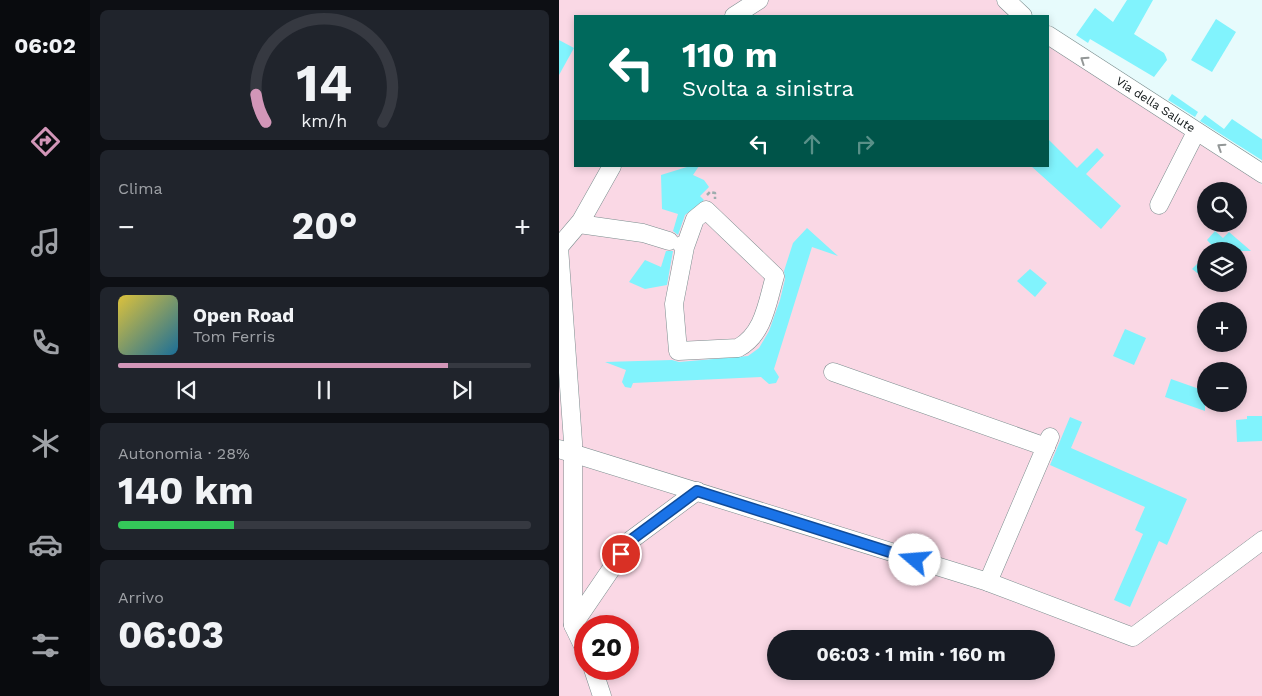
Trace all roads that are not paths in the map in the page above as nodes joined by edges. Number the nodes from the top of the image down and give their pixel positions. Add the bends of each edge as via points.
1 (759, 0) edge
2 (1006, 0) edge
3 (736, 15) edge
4 (1022, 15) edge
5 (1049, 37) edge
6 (1196, 132) junction
7 (611, 167) edge
8 (1262, 174) edge
9 (1159, 205) dead end
10 (579, 224) junction
11 (679, 244) junction
12 (559, 247) edge
13 (833, 372) dead end
14 (566, 451) edge
15 (697, 491) junction
16 (1262, 540) edge
17 (988, 582) junction
18 (573, 625) joint
19 (597, 680) edge
20 (602, 696) edge

1 - 3 street
2 - 4 street
6 -> 5 street, Via della Salute
8 -> 6 street, Via della Salute
6 - 9 street
7 - 10 street
10 - 11 street via 643,233
10 - 12 street
11 - 11 street via 674,304 679,351 738,348 747,344 760,326 775,276 705,210
12 - 14 street
13 - 17 street via 1048,442
14 - 15 street
14 - 18 street
15 - 17 street
15 - 18 street via 631,540
16 - 17 street via 1133,637
19 - 20 street

